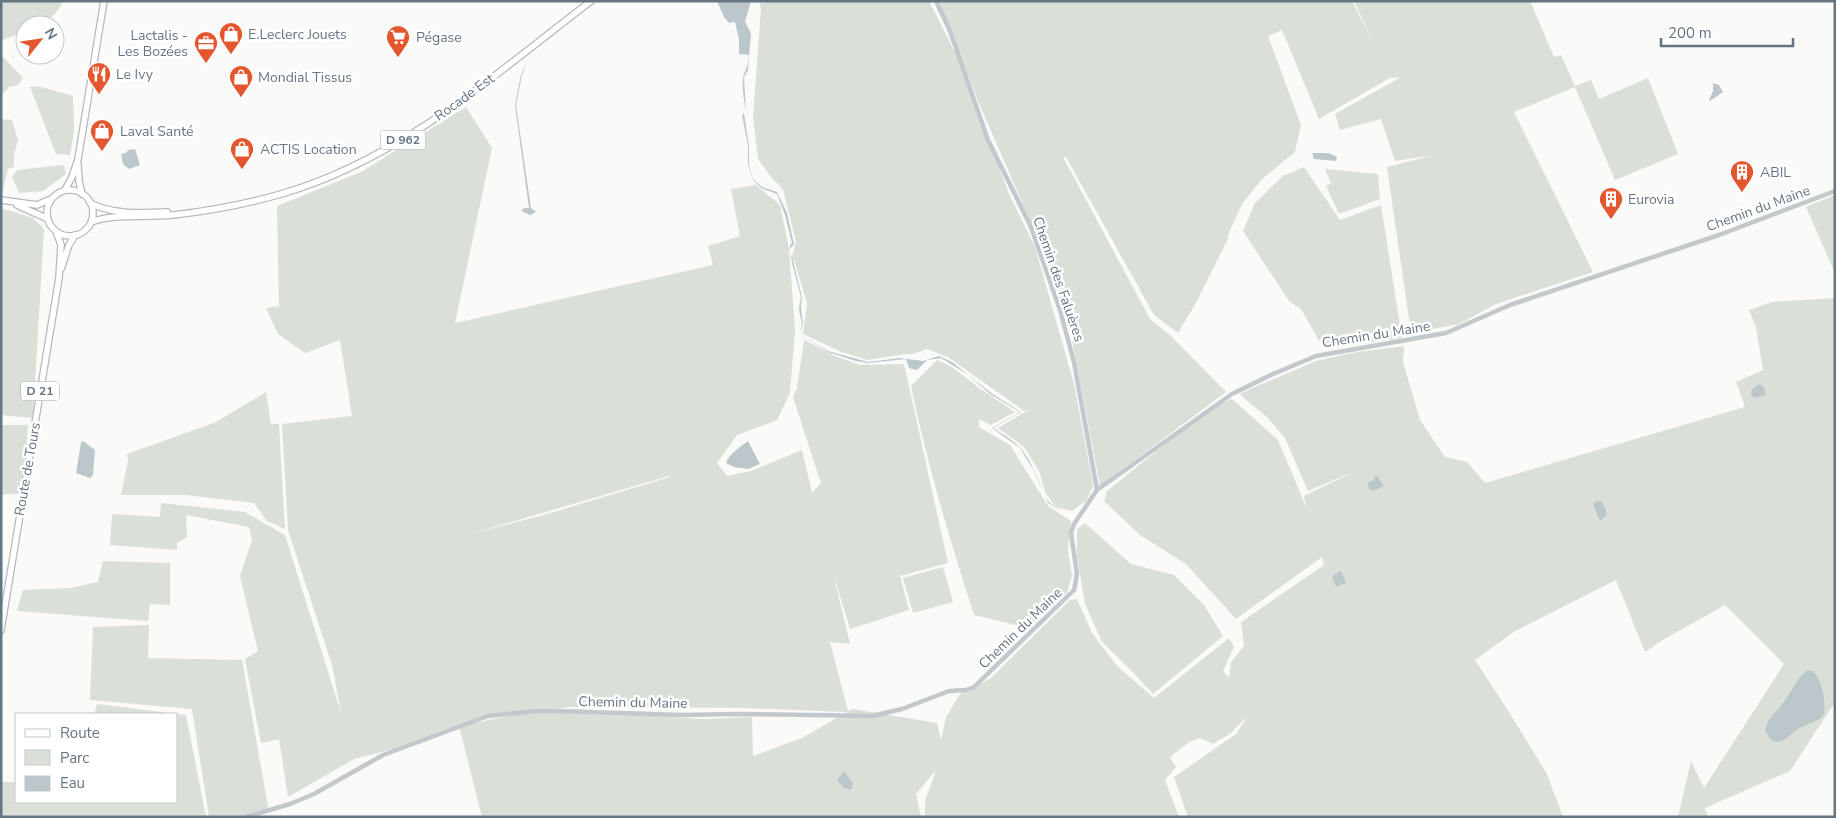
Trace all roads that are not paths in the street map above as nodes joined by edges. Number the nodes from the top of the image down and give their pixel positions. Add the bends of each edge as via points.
1 (104, 1) edge
2 (591, 1) edge
3 (936, 1) edge
4 (78, 159) junction
5 (65, 190) junction
6 (1835, 191) edge
7 (82, 194) junction
8 (52, 199) junction
9 (1, 200) edge
10 (8, 201) junction
11 (90, 203) junction
12 (184, 213) junction
13 (48, 219) junction
14 (91, 222) junction
15 (56, 231) junction
16 (76, 235) junction
17 (58, 278) junction
18 (1097, 490) junction
19 (1, 630) edge
20 (246, 817) edge

1 - 4 main road
2 - 12 main road, Rocade Est / D 962 via 438,116 359,164 281,194
3 - 18 street, Chemin des Faluères via 950,31 988,140 1031,227 1060,310 1074,362
4 - 5 main road
4 - 7 main road
5 - 7 main road
5 - 8 main road
6 - 18 street, Chemin du Maine via 1719,235 1510,304 1446,333 1316,356 1232,394
7 - 11 main road
8 - 10 main road via 37,205
8 - 13 main road
9 - 10 main road
10 - 13 main road
11 - 12 main road, Rocade Est / D 962 via 120,212
11 - 14 main road
12 - 14 main road, Rocade Est / D 962 via 143,218 105,217
13 - 15 main road
14 - 16 main road
15 - 16 main road
15 - 17 main road, Route de Tours / D 21 via 60,245
16 - 17 main road, Route de Tours / D 21 via 69,245
17 - 19 main road, Route de Tours / D 21
18 - 20 street, Chemin du Maine via 1071,533 1077,574 1074,590 974,687 949,691 890,713 872,716 558,711 488,716 383,755 314,794

